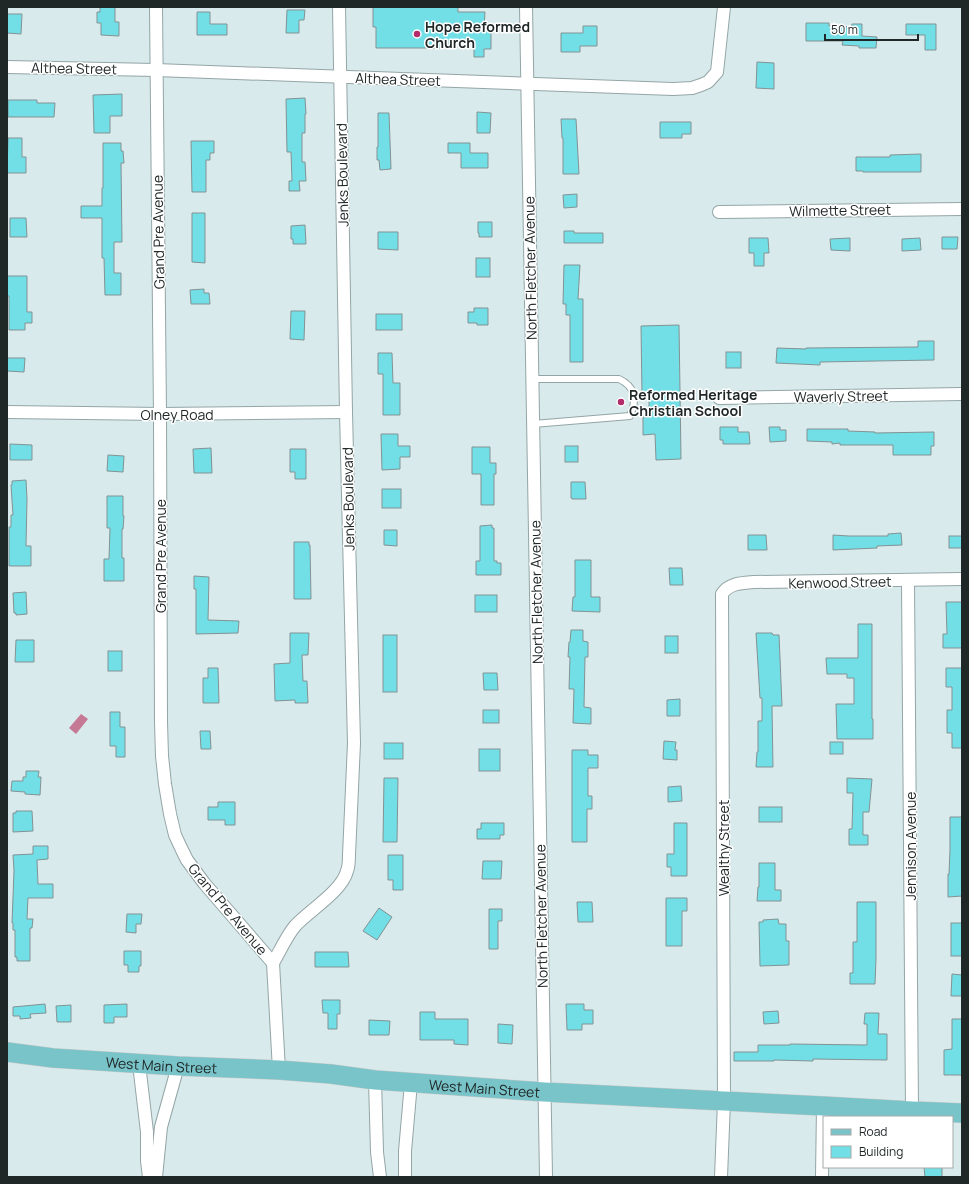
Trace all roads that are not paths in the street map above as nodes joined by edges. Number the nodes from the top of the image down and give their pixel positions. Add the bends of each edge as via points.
1 (156, 7) edge
2 (339, 7) edge
3 (526, 7) edge
4 (724, 7) edge
5 (7, 67) edge
6 (156, 70) junction
7 (340, 77) junction
8 (527, 84) junction
9 (962, 209) edge
10 (719, 212) dead end
11 (532, 379) junction
12 (962, 394) edge
13 (719, 398) dead end
14 (7, 412) edge
15 (346, 412) junction
16 (160, 414) junction
17 (533, 424) junction
18 (962, 580) edge
19 (908, 581) junction
20 (722, 594) joint
21 (273, 963) junction
22 (7, 1052) edge
23 (139, 1064) junction
24 (178, 1066) junction
25 (279, 1070) junction
26 (375, 1080) junction
27 (411, 1083) junction
28 (544, 1092) junction
29 (724, 1101) junction
30 (823, 1106) junction
31 (912, 1112) junction
32 (962, 1113) edge
33 (148, 1177) edge
34 (156, 1177) edge
35 (380, 1177) edge
36 (405, 1177) edge
37 (546, 1177) edge
38 (721, 1177) edge
39 (822, 1177) edge

1 - 6 street, Grand Pre Avenue
2 - 7 street, Jenks Boulevard
3 - 8 street, North Fletcher Avenue
4 - 8 street, Althea Street via 717,72 701,86 673,89
5 - 6 street, Althea Street
6 - 7 street, Althea Street
6 - 16 street, Grand Pre Avenue
7 - 8 street, Althea Street
7 - 15 street, Jenks Boulevard
8 - 11 street, North Fletcher Avenue
9 - 10 street, Wilmette Street
11 - 17 street, North Fletcher Avenue
11 - 17 lane via 619,379 631,388 634,406 630,416
12 - 13 street, Waverly Street
14 - 16 street, Olney Road
15 - 16 street, Olney Road
15 - 21 street, Jenks Boulevard via 354,743 347,871 333,892 294,928
16 - 21 street, Grand Pre Avenue via 161,722 163,763 170,814 175,835 187,860
17 - 28 street, North Fletcher Avenue
18 - 19 street, Kenwood Street
19 - 20 street, Kenwood Street via 754,582 732,586 725,589
19 - 31 street, Jennison Avenue
20 - 29 street, Wealthy Street
21 - 25 street, Grand Pre Avenue
22 - 23 main road, West Main Street
23 - 24 main road, West Main Street
23 - 33 street via 147,1132
24 - 25 main road, West Main Street
24 - 34 street via 162,1127
25 - 26 main road, West Main Street
26 - 27 main road, West Main Street
26 - 35 street
27 - 28 main road, West Main Street
27 - 36 street
28 - 29 main road, West Main Street
28 - 37 street, North Fletcher Avenue
29 - 30 main road, West Main Street
29 - 38 street, Wealthy Street
30 - 31 main road, West Main Street
30 - 39 street
31 - 32 main road, West Main Street

